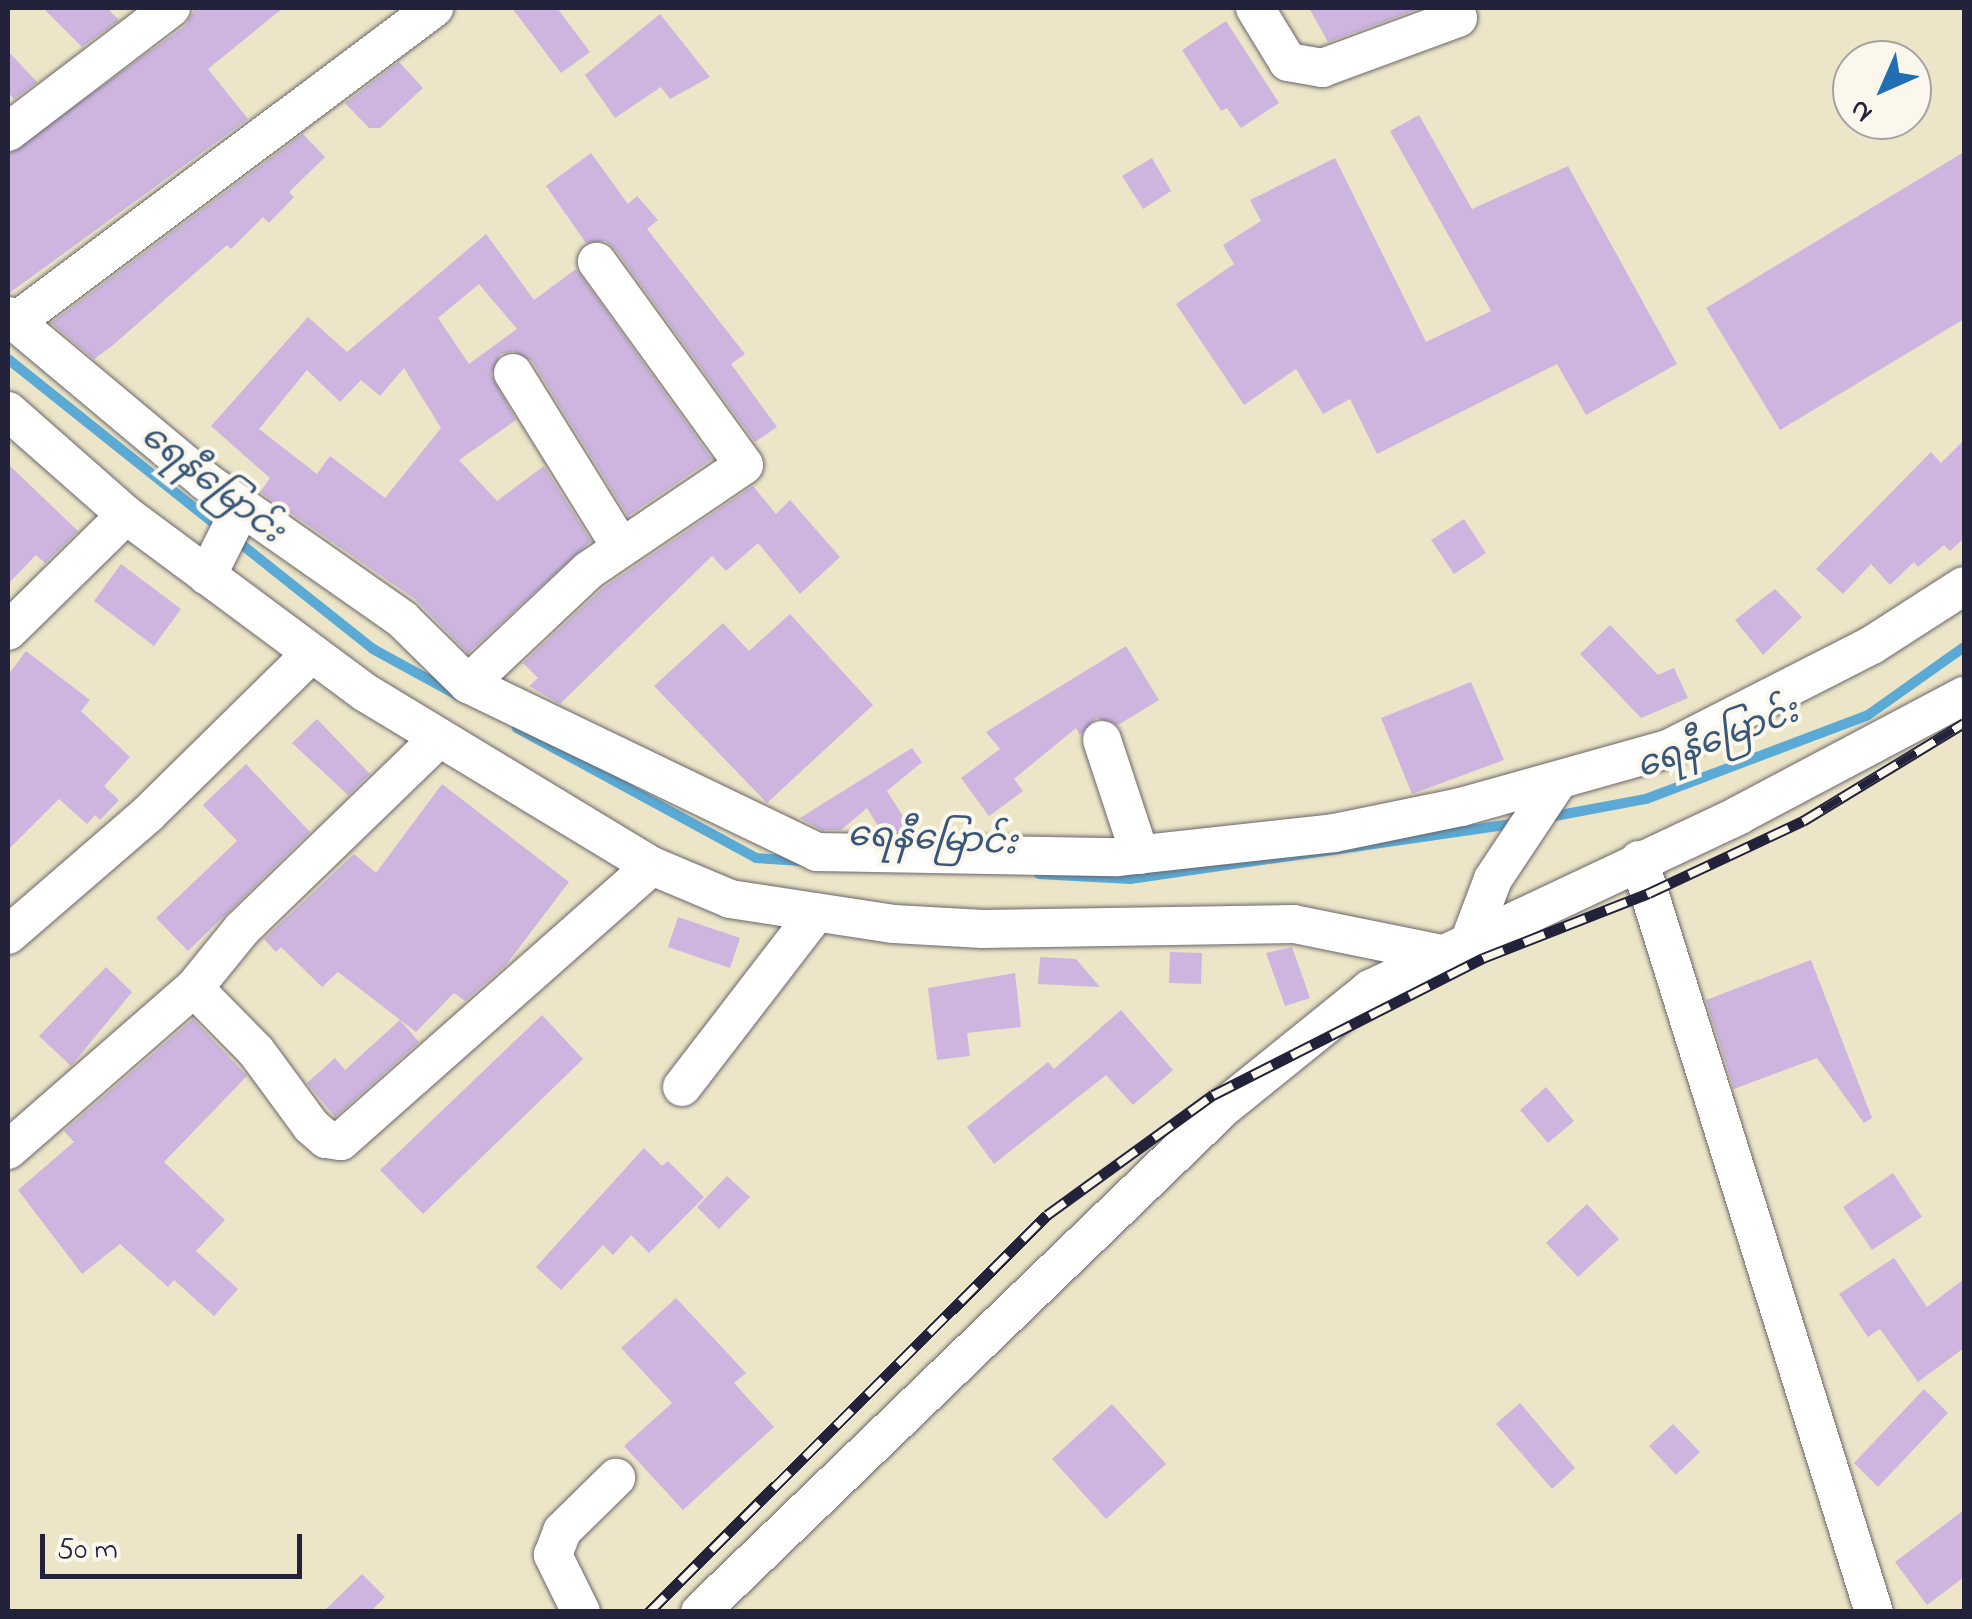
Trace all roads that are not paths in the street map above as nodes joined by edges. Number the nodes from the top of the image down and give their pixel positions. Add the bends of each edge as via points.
1 (170, 8) edge
2 (434, 8) edge
3 (1255, 8) edge
4 (1465, 11) edge
5 (8, 132) edge
6 (597, 262) dead end
7 (11, 319) edge
8 (513, 374) dead end
9 (8, 411) edge
10 (239, 512) junction
11 (126, 515) junction
12 (621, 547) junction
13 (210, 571) junction
14 (1964, 586) edge
15 (8, 631) edge
16 (310, 656) junction
17 (468, 684) junction
18 (1964, 696) edge
19 (438, 739) junction
20 (1102, 740) dead end
21 (1556, 790) junction
22 (1140, 855) junction
23 (1639, 860) junction
24 (652, 866) junction
25 (816, 913) junction
26 (1472, 931) junction
27 (8, 935) edge
28 (1436, 953) junction
29 (194, 988) junction
30 (682, 1087) dead end
31 (8, 1150) edge
32 (616, 1478) dead end
33 (581, 1612) edge
34 (700, 1612) edge
35 (1874, 1612) edge

1 - 5 street
2 - 7 street
3 - 4 street via 1288,62 1322,68
6 - 12 street via 745,460
7 - 10 street
8 - 12 street
9 - 11 street
10 - 13 street
10 - 17 street via 402,619
11 - 13 street
11 - 15 street
12 - 17 street via 564,590
13 - 16 street
14 - 21 street via 1872,646 1741,716
16 - 19 street
16 - 27 street via 148,814
17 - 22 street via 818,852
18 - 23 street via 1924,723
19 - 24 street
19 - 29 street via 242,929
20 - 22 street
21 - 22 street via 1334,834
21 - 26 street via 1493,879
23 - 26 street
23 - 35 street
24 - 25 street via 730,898
24 - 29 street via 341,1141 326,1140 311,1126 256,1051
25 - 28 street via 983,930 1294,924
25 - 30 street
26 - 28 street
28 - 34 street via 1370,990 1224,1107
29 - 31 street
32 - 33 street via 562,1530 553,1556

